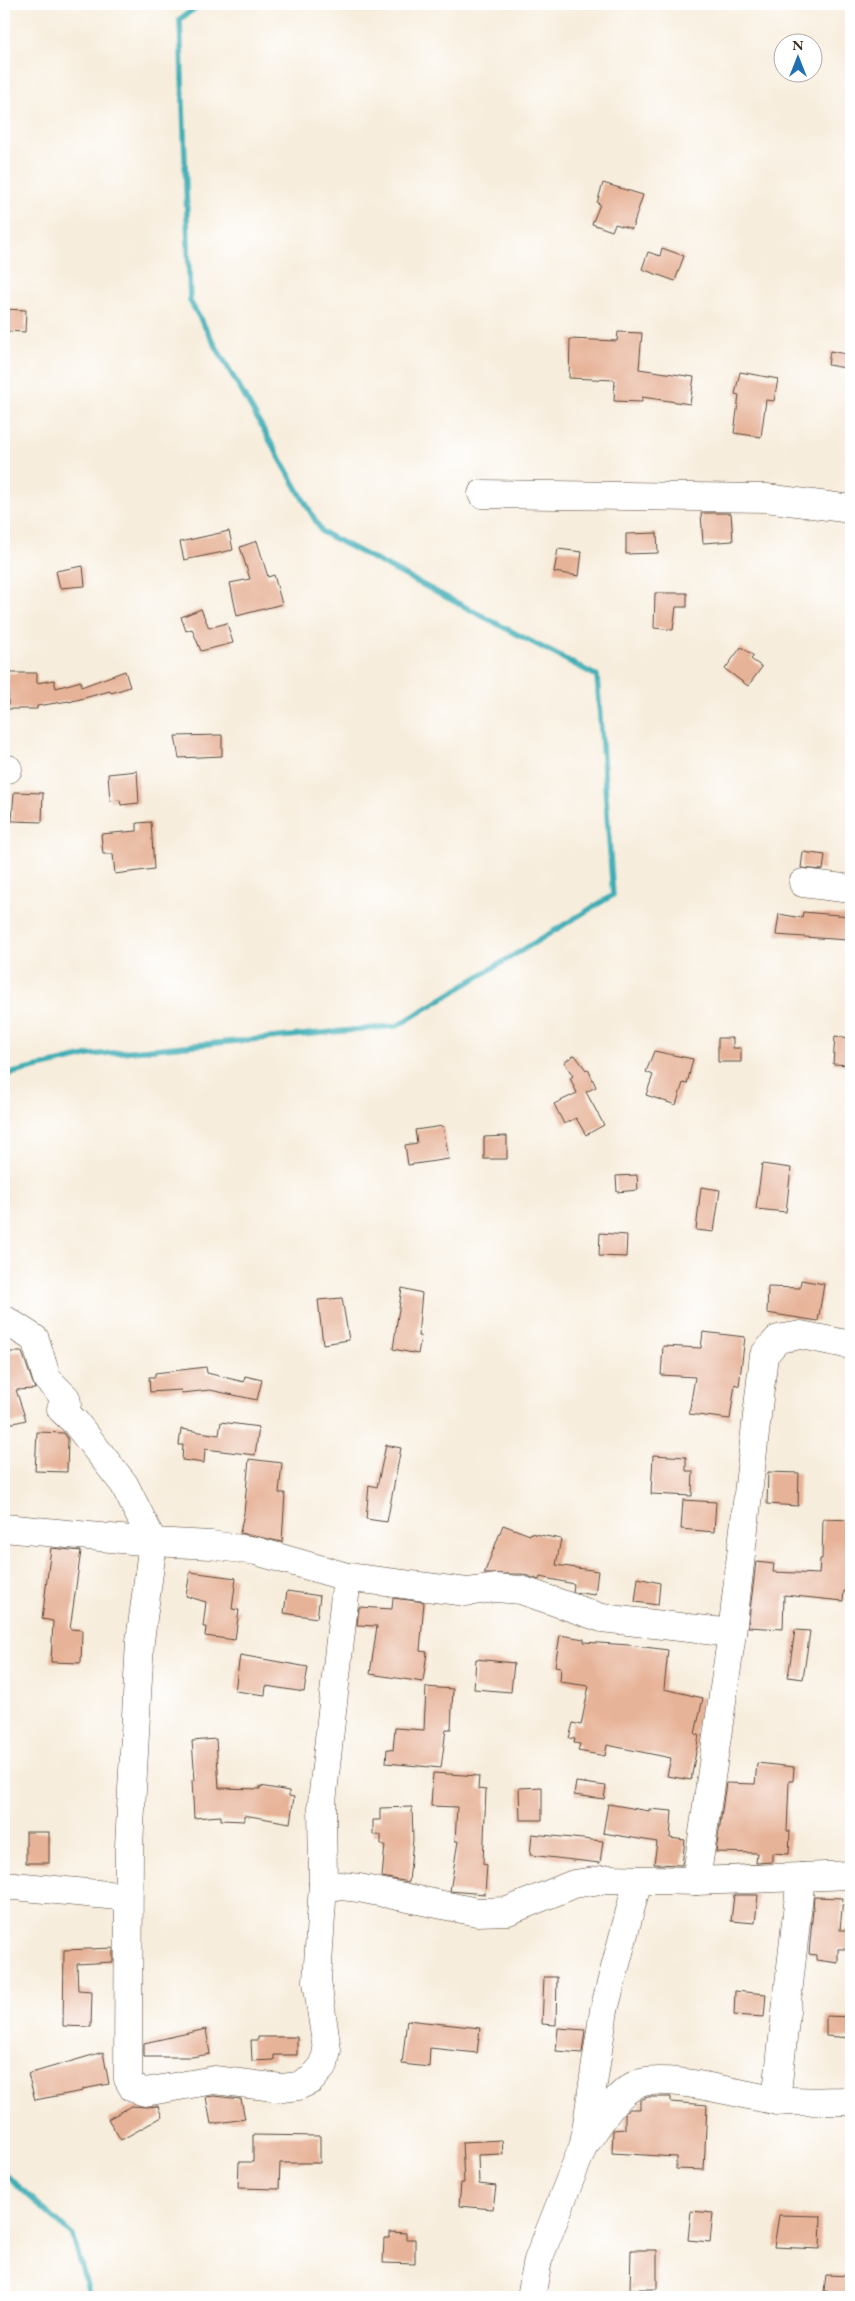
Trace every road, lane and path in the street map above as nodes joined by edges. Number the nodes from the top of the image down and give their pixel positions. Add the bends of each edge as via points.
1 (482, 494) dead end
2 (851, 509) edge
3 (803, 883) dead end
4 (851, 889) edge
5 (4, 1319) edge
6 (851, 1344) edge
7 (4, 1528) edge
8 (153, 1542) junction
9 (347, 1577) junction
10 (732, 1633) junction
11 (851, 1876) edge
12 (801, 1877) junction
13 (638, 1880) junction
14 (696, 1881) junction
15 (323, 1884) junction
16 (4, 1885) edge
17 (128, 1897) junction
18 (776, 2101) junction
19 (851, 2101) edge
20 (584, 2144) junction
21 (531, 2297) edge

1 - 2 street via 766,498
3 - 4 street
5 - 8 street via 36,1339 47,1379 66,1398 67,1403 61,1409 124,1484
6 - 10 street via 801,1335 778,1338 764,1355
7 - 8 street
8 - 9 street via 256,1551
8 - 17 street via 140,1642
9 - 10 street via 467,1592 496,1588 521,1590 602,1618
9 - 15 street via 322,1802
10 - 14 street
11 - 12 street
12 - 14 street
12 - 18 street
13 - 14 street
13 - 15 street via 608,1879 574,1884 508,1911 477,1912 359,1888
13 - 20 street via 604,2010
15 - 17 street via 317,1982 327,2050 324,2065 311,2080 282,2088 214,2080 145,2092 133,2088 128,2079 127,2050
16 - 17 street
18 - 19 street
18 - 20 street via 675,2082 651,2081 633,2086 618,2099
20 - 21 street via 538,2260

